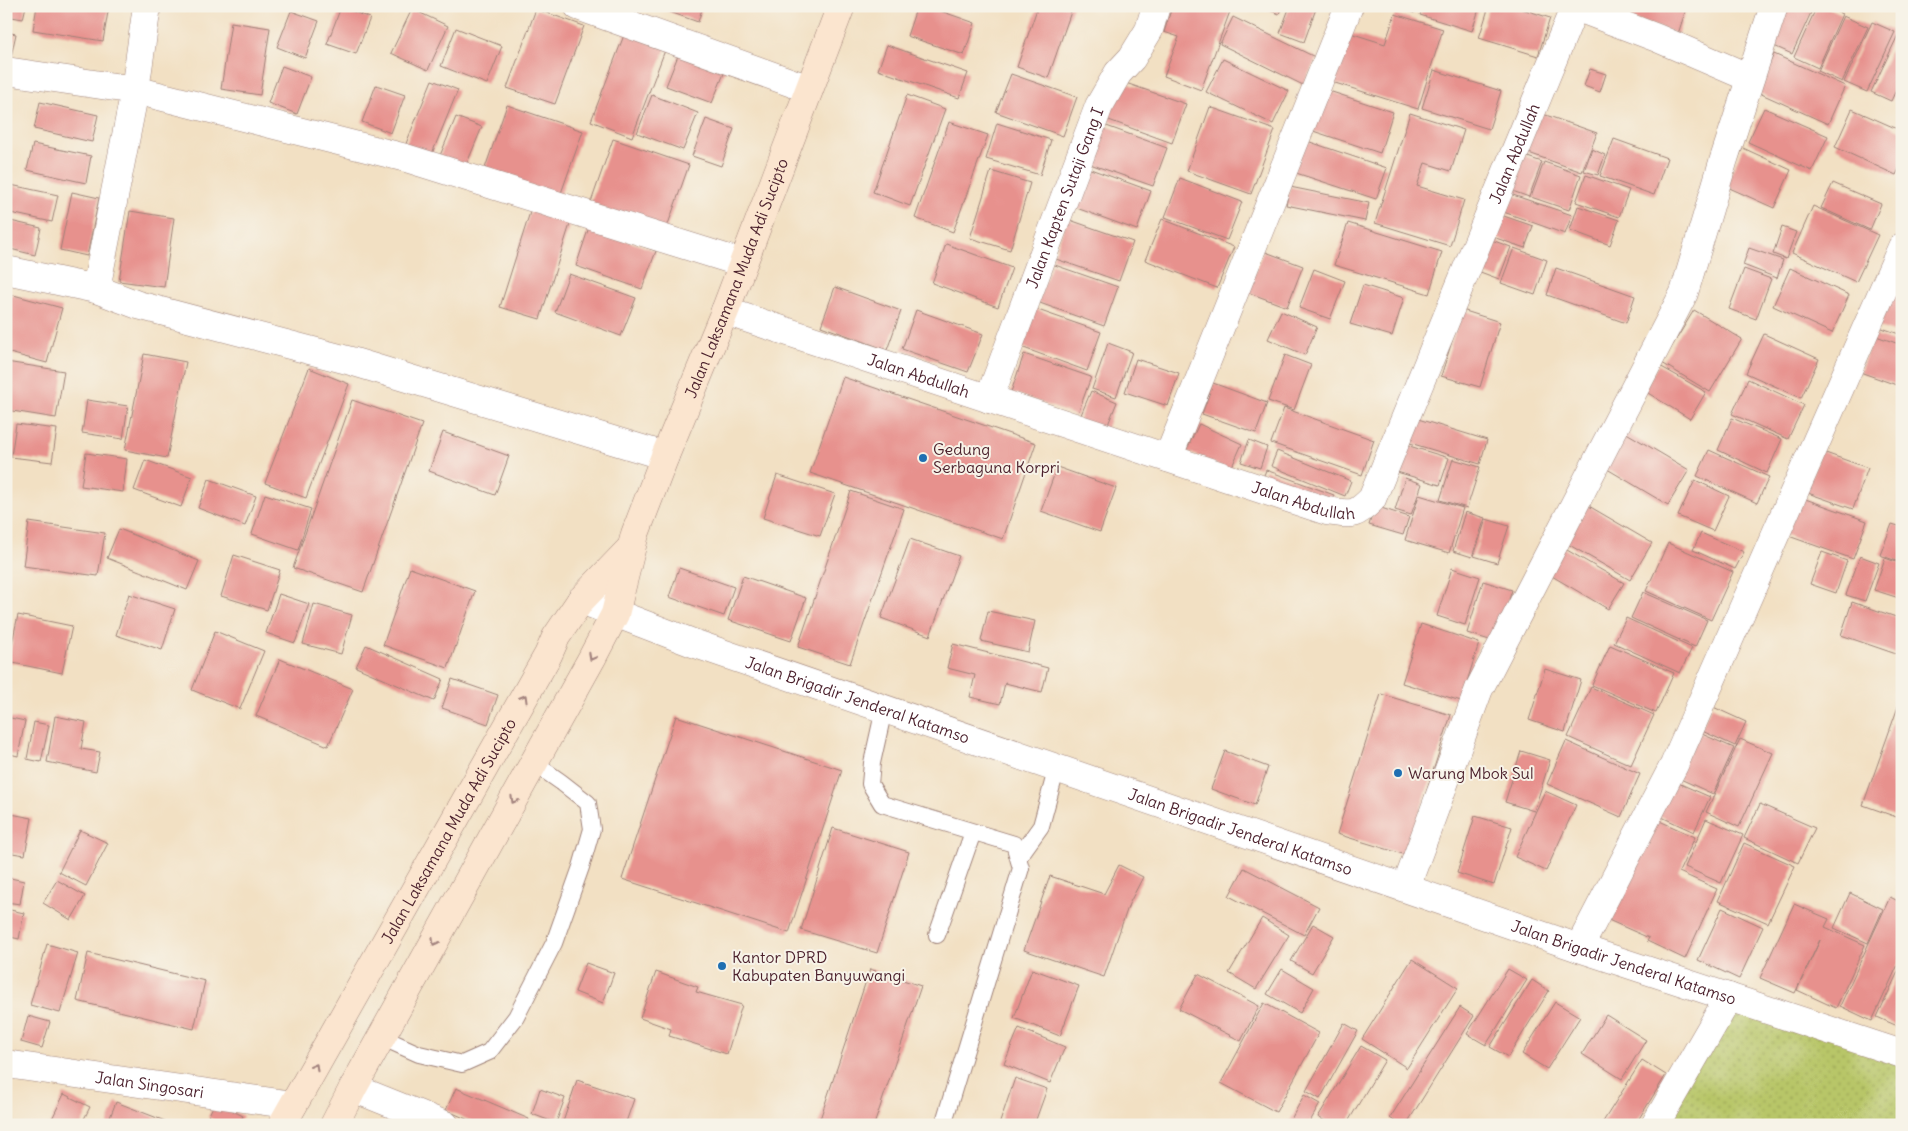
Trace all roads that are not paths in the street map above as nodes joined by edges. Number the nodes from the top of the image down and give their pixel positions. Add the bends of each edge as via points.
1 (148, 6) edge
2 (578, 6) edge
3 (841, 6) edge
4 (1156, 6) edge
5 (1349, 6) edge
6 (1574, 6) edge
7 (1774, 6) edge
8 (6, 71) edge
9 (1750, 78) junction
10 (809, 89) junction
11 (134, 90) junction
12 (1902, 247) edge
13 (742, 263) junction
14 (6, 270) edge
15 (96, 289) junction
16 (725, 311) junction
17 (989, 399) junction
18 (665, 456) junction
19 (1168, 458) junction
20 (630, 549) junction
21 (581, 600) junction
22 (615, 614) junction
23 (884, 708) junction
24 (534, 763) junction
25 (1057, 767) junction
26 (973, 832) junction
27 (1018, 858) junction
28 (1406, 887) junction
29 (937, 935) dead end
30 (1579, 948) junction
31 (1729, 996) junction
32 (381, 1037) junction
33 (1902, 1054) edge
34 (6, 1064) edge
35 (353, 1088) junction
36 (288, 1115) edge
37 (334, 1125) edge
38 (445, 1125) edge
39 (943, 1125) edge
40 (1655, 1125) edge

1 - 11 street
2 - 10 street
3 - 10 main road, Jalan Laksamana Muda Adi Sucipto
4 - 17 street, Jalan Kapten Sutaji Gang I via 1149,30 1099,106
5 - 19 street
6 - 9 street
6 - 19 street, Jalan Abdullah via 1372,499 1359,512 1327,511
7 - 9 street
8 - 11 street
9 - 28 street via 1684,293 1478,689
10 - 13 main road, Jalan Laksamana Muda Adi Sucipto
11 - 13 street via 406,158
11 - 15 street
12 - 30 street via 1674,765
13 - 16 main road, Jalan Laksamana Muda Adi Sucipto
14 - 15 street
15 - 18 street via 138,305 351,361
16 - 17 street, Jalan Abdullah
16 - 18 main road, Jalan Laksamana Muda Adi Sucipto
17 - 19 street, Jalan Abdullah
18 - 20 main road, Jalan Laksamana Muda Adi Sucipto
20 - 21 main road, Jalan Laksamana Muda Adi Sucipto
20 - 22 main road, Jalan Laksamana Muda Adi Sucipto
21 - 22 street, Jalan Brigadir Jenderal Katamso
36 -> 21 main road, Jalan Laksamana Muda Adi Sucipto via 556,637
22 - 23 street, Jalan Brigadir Jenderal Katamso
22 -> 24 main road, Jalan Laksamana Muda Adi Sucipto
23 - 25 street, Jalan Brigadir Jenderal Katamso
23 - 26 lane via 870,784 882,804
24 -> 32 main road, Jalan Laksamana Muda Adi Sucipto
24 - 32 lane via 588,803 592,828 554,943 516,1017 489,1052 462,1064 419,1054
25 - 27 lane via 1040,826
25 - 28 street, Jalan Brigadir Jenderal Katamso
26 - 27 lane via 1014,844
26 - 29 lane
27 - 39 lane via 1021,868
28 - 30 street, Jalan Brigadir Jenderal Katamso
30 - 31 street, Jalan Brigadir Jenderal Katamso
31 - 33 street, Jalan Brigadir Jenderal Katamso
31 - 40 street
32 - 35 main road, Jalan Laksamana Muda Adi Sucipto
34 - 36 street, Jalan Singosari
35 - 37 main road, Jalan Laksamana Muda Adi Sucipto
35 - 38 street

